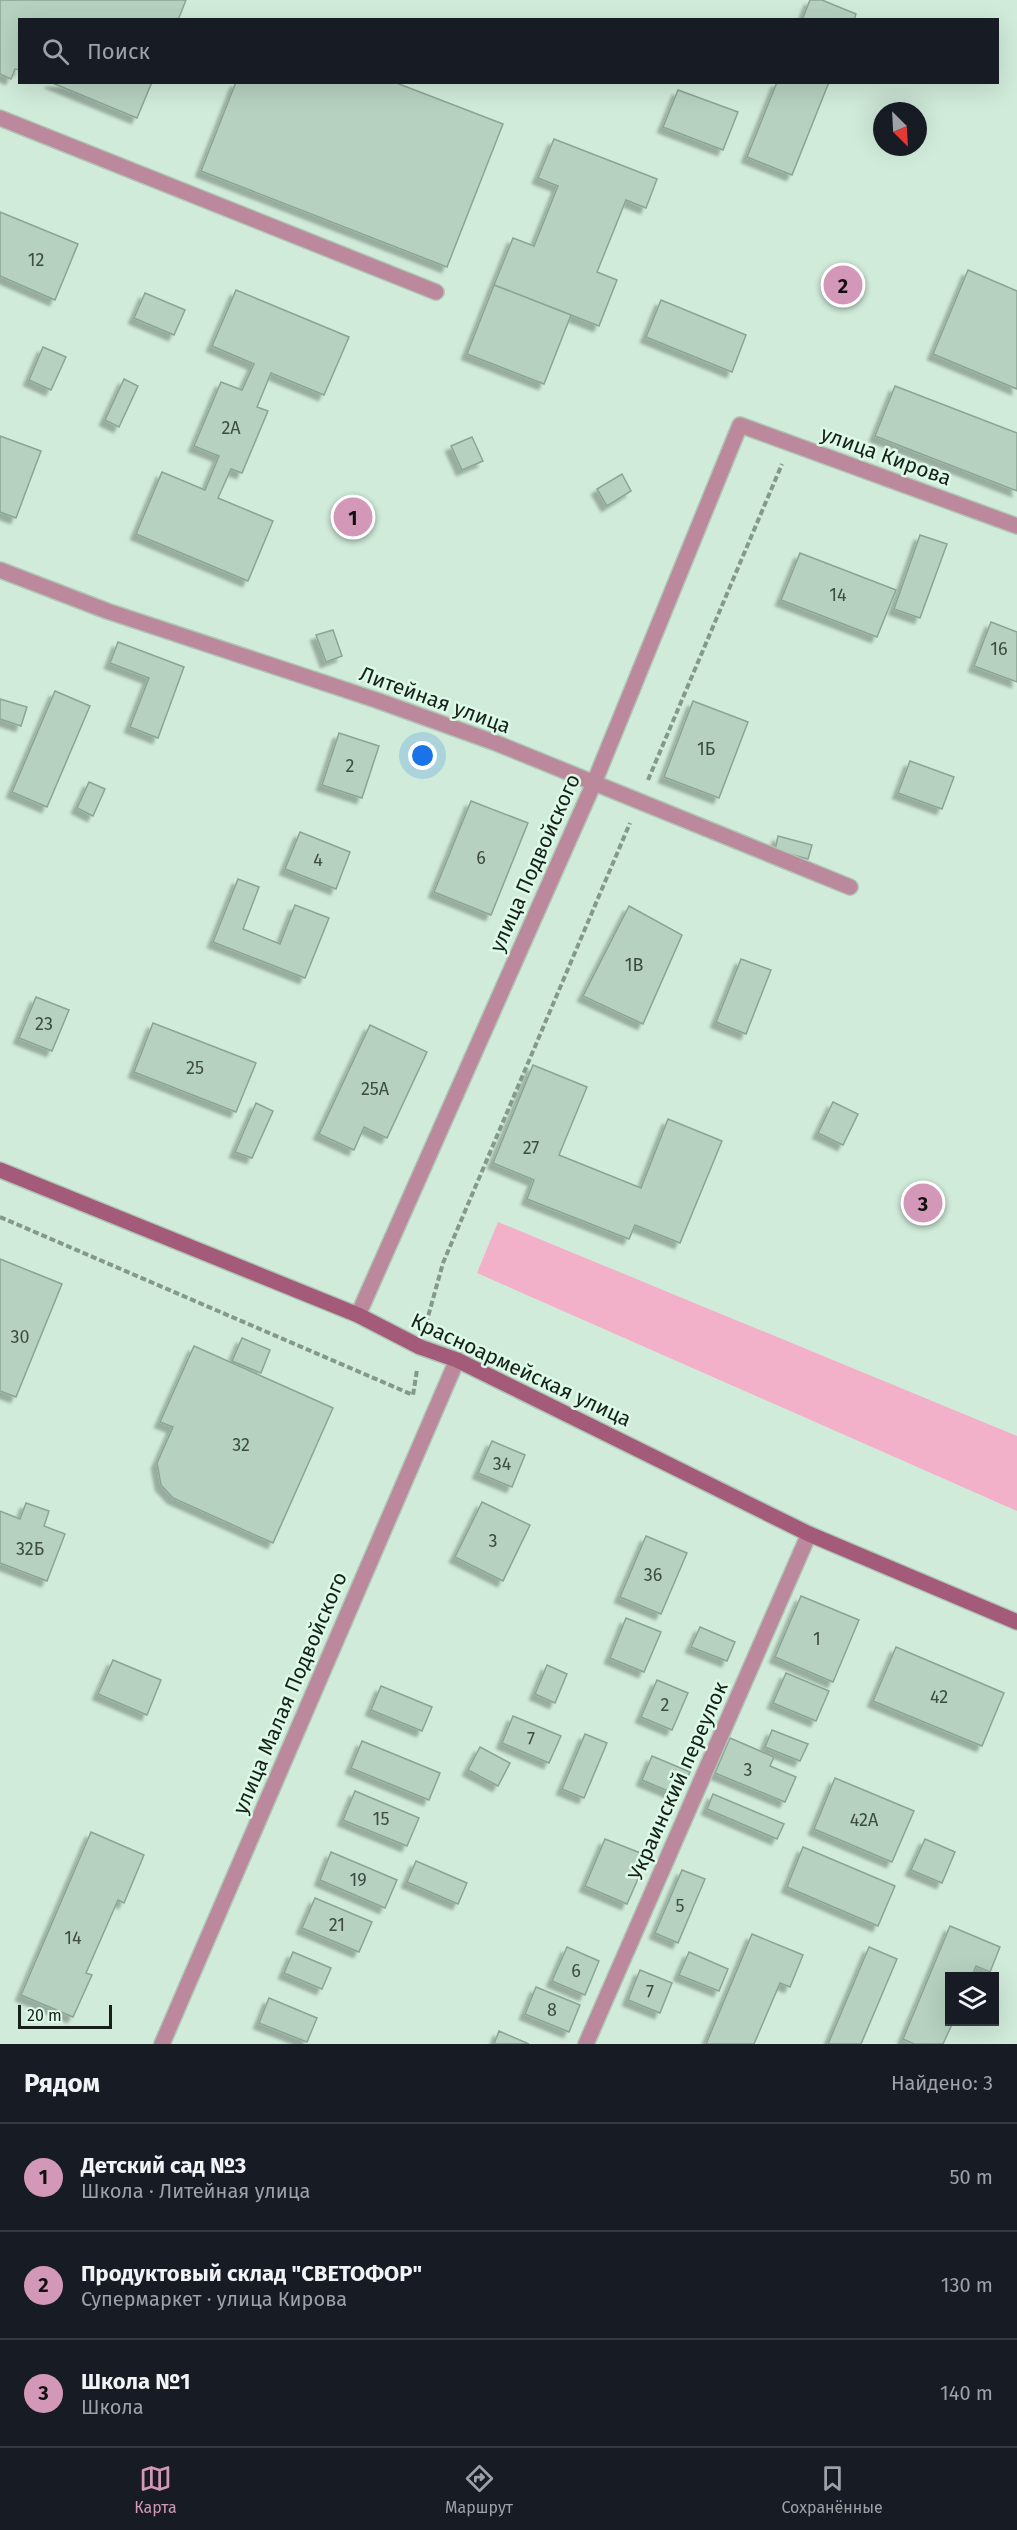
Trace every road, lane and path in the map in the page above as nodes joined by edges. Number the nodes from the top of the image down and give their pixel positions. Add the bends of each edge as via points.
1 (0, 118) edge
2 (436, 292) dead end
3 (740, 425) joint
4 (1017, 526) edge
5 (0, 570) edge
6 (594, 783) junction
7 (850, 887) dead end
8 (0, 1170) edge
9 (358, 1315) junction
10 (457, 1360) junction
11 (809, 1534) junction
12 (1017, 1622) edge
13 (162, 2044) edge
14 (586, 2044) edge

1 - 2 street
3 - 4 street, улица Кирова
3 - 6 street, улица Подвойского
5 - 6 street, Литейная улица via 107,611 496,743
6 - 7 street, Литейная улица
6 - 9 street, улица Подвойского
8 - 9 street, Красноармейская улица
9 - 10 street, Красноармейская улица via 420,1347
10 - 11 street, Красноармейская улица
10 - 13 street, улица Малая Подвойского
11 - 12 street, Красноармейская улица
11 - 14 street, Украинский переулок

